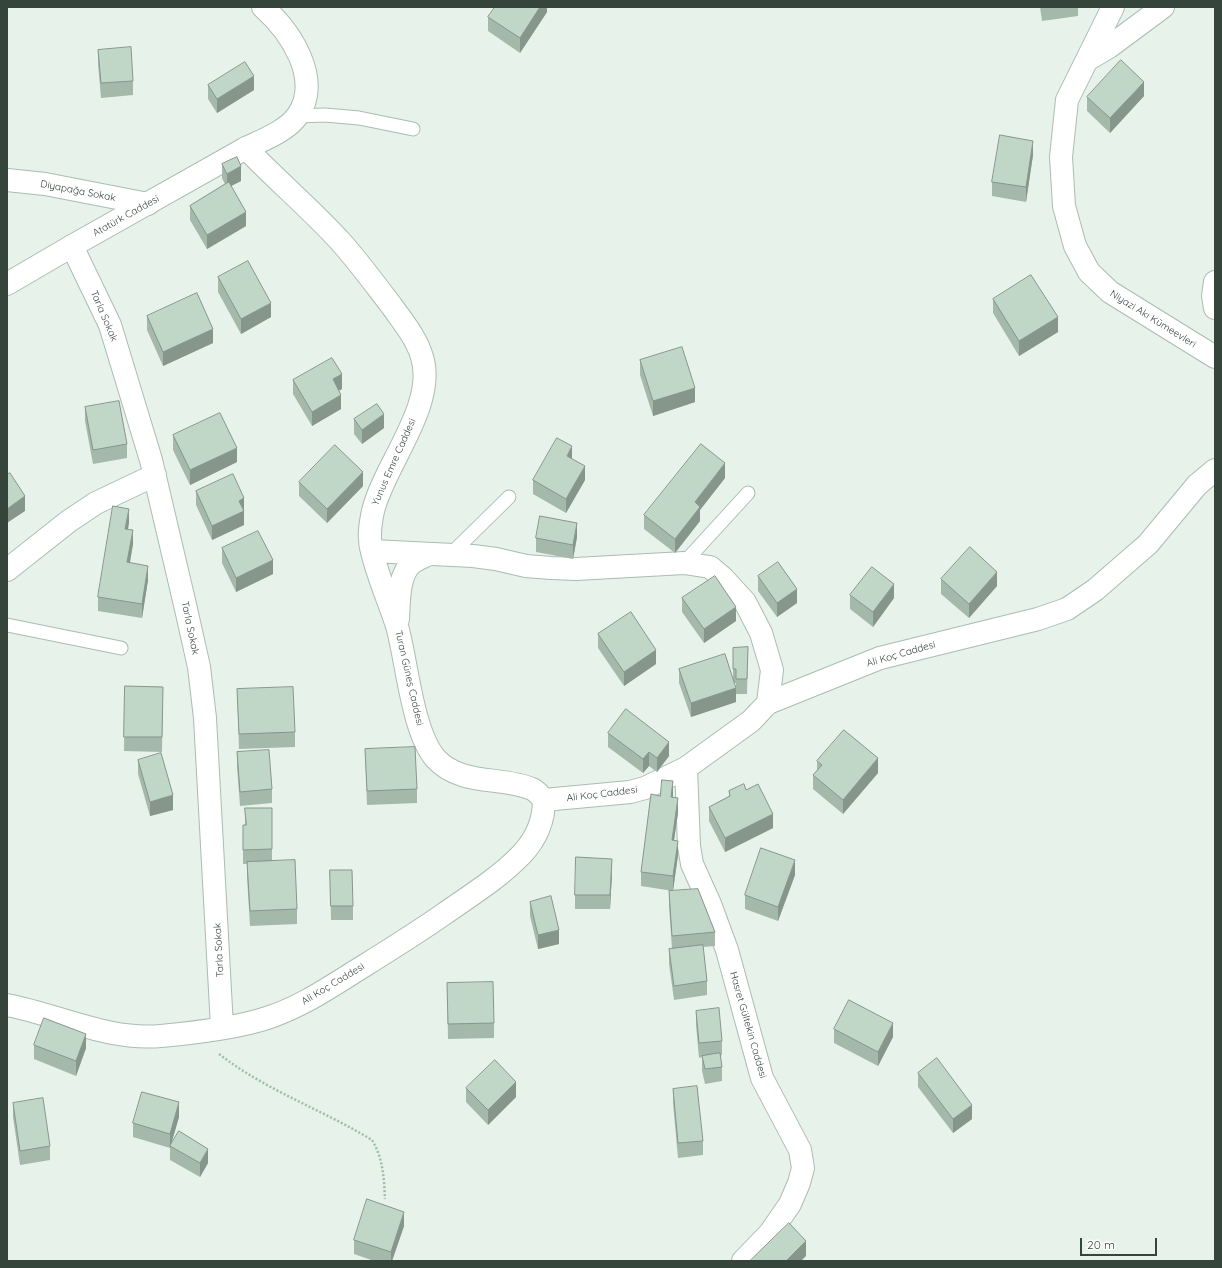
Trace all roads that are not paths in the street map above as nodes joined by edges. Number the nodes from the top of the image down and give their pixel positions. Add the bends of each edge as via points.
1 (263, 7) edge
2 (1113, 7) edge
3 (1162, 7) edge
4 (1087, 60) junction
5 (297, 116) junction
6 (413, 129) dead end
7 (246, 148) junction
8 (7, 180) edge
9 (148, 204) junction
10 (72, 246) junction
11 (1215, 282) edge
12 (7, 284) edge
13 (1215, 308) edge
14 (1215, 357) edge
15 (1215, 470) edge
16 (155, 475) junction
17 (748, 493) dead end
18 (509, 497) dead end
19 (372, 551) junction
20 (439, 554) junction
21 (684, 563) junction
22 (7, 570) edge
23 (7, 625) edge
24 (397, 626) junction
25 (121, 648) dead end
26 (768, 703) junction
27 (686, 768) junction
28 (544, 800) junction
29 (7, 1006) edge
30 (222, 1027) junction
31 (743, 1261) edge

1 - 5 street via 292,42 305,68 305,101
2 - 4 street, Niyazi Akı Kümeevleri
3 - 4 street via 1109,47
4 - 14 street, Niyazi Akı Kümeevleri via 1067,100 1061,157 1064,206 1075,246 1089,272 1110,292
5 - 6 lane via 359,118
5 - 7 street, Atatürk Caddesi via 281,130
7 - 9 street, Atatürk Caddesi
7 - 19 street, Yunus Emre Caddesi via 339,240 369,275 414,337 423,359 424,384 420,406 373,509 369,532
8 - 9 street, Diyapağa Sokak via 45,184
9 - 10 street, Atatürk Caddesi
10 - 12 street, Atatürk Caddesi
10 - 16 street, Tarla Sokak via 110,325
11 - 13 street
15 - 26 street, Ali Koç Caddesi via 1197,485 1148,544 1095,590 1067,609 1038,619 880,658
16 - 22 street via 96,503
16 - 30 street, Tarla Sokak via 190,623 205,718
17 - 21 lane
18 - 20 lane
19 - 20 street
19 - 24 street, Turan Güneş Caddesi
20 - 21 street via 496,559 526,566 576,569
20 - 24 street via 413,562 407,568 403,576
21 - 26 street via 710,567 745,602 761,633 772,670
23 - 25 lane
24 - 28 street, Turan Güneş Caddesi via 423,735 436,758 451,770 469,777 534,790
26 - 27 street, Ali Koç Caddesi via 752,721
27 - 28 street, Ali Koç Caddesi via 645,788 630,792
27 - 31 street, Hasret Gültekin Caddesi via 692,864 727,950 762,1078 800,1150 803,1168 790,1204 770,1233
28 - 30 street, Ali Koç Caddesi via 540,828 523,853 501,874 407,939 303,1004 266,1018
29 - 30 street, Ali Koç Caddesi via 28,1009 125,1036 161,1036

